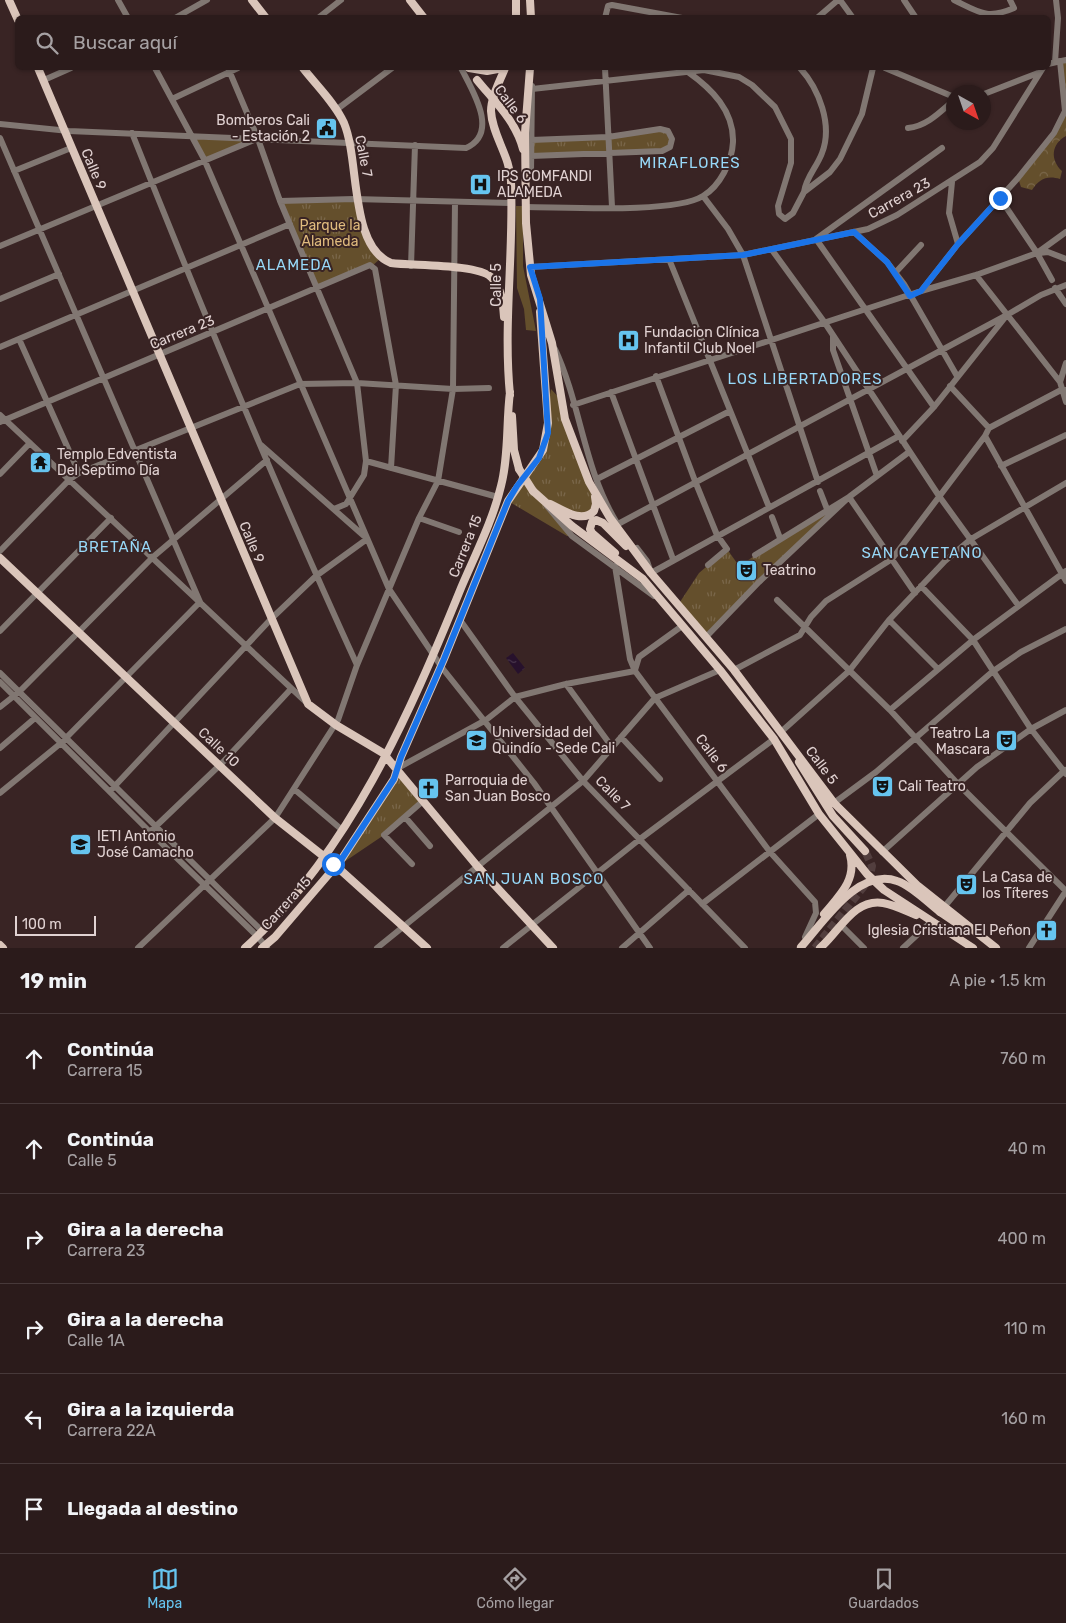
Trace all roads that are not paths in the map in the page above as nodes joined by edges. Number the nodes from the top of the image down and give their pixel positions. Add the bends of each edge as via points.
1 (9, 0) edge
2 (118, 0) edge
3 (207, 0) edge
4 (252, 0) edge
5 (341, 0) edge
6 (410, 0) edge
7 (516, 0) edge
8 (530, 0) edge
9 (839, 0) edge
10 (904, 0) edge
11 (954, 0) edge
12 (1010, 0) edge
13 (1056, 1) edge
14 (16, 15) edge
15 (126, 15) edge
16 (180, 15) edge
17 (264, 15) edge
18 (322, 15) edge
19 (422, 15) edge
20 (516, 15) edge
21 (530, 15) edge
22 (606, 15) edge
23 (666, 15) edge
24 (822, 15) edge
25 (852, 15) edge
26 (914, 15) edge
27 (1066, 54) edge
28 (1057, 62) edge
29 (39, 70) edge
30 (67, 70) edge
31 (156, 70) edge
32 (228, 70) edge
33 (305, 70) edge
34 (389, 70) edge
35 (464, 70) edge
36 (465, 70) edge
37 (503, 70) edge
38 (530, 70) edge
39 (531, 70) edge
40 (605, 70) edge
41 (801, 70) edge
42 (873, 70) edge
43 (890, 70) edge
44 (1041, 70) edge
45 (688, 72) junction
46 (1038, 73) junction
47 (44, 80) junction
48 (606, 80) junction
49 (532, 89) junction
50 (991, 91) edge
51 (946, 95) edge
52 (172, 99) junction
53 (946, 105) edge
54 (336, 110) junction
55 (0, 124) edge
56 (908, 128) dead end
57 (64, 130) junction
58 (132, 134) junction
59 (192, 135) junction
60 (608, 136) junction
61 (0, 138) edge
62 (258, 139) junction
63 (531, 140) junction
64 (350, 142) junction
65 (415, 145) junction
66 (71, 148) junction
67 (524, 148) junction
68 (942, 148) dead end
69 (609, 152) junction
70 (204, 159) junction
71 (529, 159) junction
72 (14, 171) junction
73 (952, 182) junction
74 (151, 183) junction
75 (804, 192) junction
76 (703, 196) junction
77 (1000, 198) junction
78 (359, 199) junction
79 (280, 201) junction
80 (413, 201) junction
81 (455, 202) junction
82 (511, 203) junction
83 (96, 206) junction
84 (612, 206) junction
85 (526, 207) junction
86 (290, 224) junction
87 (41, 229) junction
88 (854, 232) junction
89 (1066, 232) edge
90 (816, 240) junction
91 (921, 244) dead end
92 (958, 244) junction
93 (240, 245) junction
94 (0, 246) edge
95 (772, 250) junction
96 (1037, 253) junction
97 (743, 255) junction
98 (669, 259) junction
99 (1066, 259) edge
100 (411, 266) junction
101 (530, 267) junction
102 (185, 268) junction
103 (454, 268) junction
104 (895, 273) junction
105 (60, 274) junction
106 (976, 275) junction
107 (1052, 280) dead end
108 (1066, 285) edge
109 (318, 287) junction
110 (1055, 288) junction
111 (133, 290) junction
112 (921, 291) junction
113 (910, 296) junction
114 (0, 299) edge
115 (540, 299) junction
116 (1066, 304) edge
117 (269, 310) junction
118 (865, 311) junction
119 (76, 315) junction
120 (1008, 315) junction
121 (825, 323) junction
122 (213, 332) junction
123 (833, 336) junction
124 (19, 339) junction
125 (772, 341) junction
126 (552, 343) junction
127 (0, 347) edge
128 (942, 350) junction
129 (161, 354) junction
130 (509, 354) junction
131 (711, 360) junction
132 (1066, 363) edge
133 (907, 369) junction
134 (656, 376) junction
135 (958, 376) junction
136 (104, 378) junction
137 (1060, 382) junction
138 (358, 383) junction
139 (300, 384) junction
140 (396, 385) junction
141 (950, 386) junction
142 (489, 388) dead end
143 (453, 389) junction
144 (869, 390) junction
145 (1064, 390) edge
146 (510, 392) junction
147 (611, 392) junction
148 (849, 401) junction
149 (48, 402) junction
150 (1066, 402) edge
151 (573, 405) junction
152 (244, 407) junction
153 (934, 407) junction
154 (730, 411) junction
155 (2, 419) edge
156 (800, 427) junction
157 (989, 428) junction
158 (191, 429) junction
159 (1066, 435) edge
160 (985, 436) junction
161 (679, 438) junction
162 (900, 439) junction
163 (30, 443) junction
164 (259, 444) junction
165 (135, 450) junction
166 (909, 452) junction
167 (748, 454) junction
168 (868, 455) junction
169 (266, 460) junction
170 (636, 460) junction
171 (366, 461) junction
172 (1001, 466) junction
173 (391, 468) junction
174 (79, 473) junction
175 (0, 474) edge
176 (877, 476) junction
177 (70, 479) junction
178 (591, 479) junction
179 (438, 481) junction
180 (695, 481) junction
181 (818, 482) junction
182 (1066, 483) edge
183 (820, 491) dead end
184 (939, 496) junction
185 (498, 497) junction
186 (850, 497) junction
187 (221, 499) junction
188 (349, 499) junction
189 (542, 499) junction
190 (652, 505) junction
191 (768, 507) junction
192 (1024, 507) junction
193 (334, 509) junction
194 (827, 509) junction
195 (111, 518) junction
196 (419, 518) junction
197 (772, 518) dead end
198 (618, 524) junction
199 (459, 532) dead end
200 (717, 535) junction
201 (780, 538) junction
202 (366, 539) junction
203 (173, 540) junction
204 (971, 540) junction
205 (0, 551) edge
206 (755, 555) dead end
207 (153, 557) junction
208 (0, 558) edge
209 (674, 559) junction
210 (892, 559) junction
211 (708, 565) dead end
212 (615, 566) junction
213 (1064, 572) edge
214 (651, 573) junction
215 (316, 576) junction
216 (643, 579) junction
217 (1066, 581) edge
218 (921, 586) junction
219 (389, 589) junction
220 (914, 593) junction
221 (38, 594) junction
222 (777, 600) dead end
223 (200, 602) junction
224 (662, 603) junction
225 (1018, 605) junction
226 (271, 619) junction
227 (460, 620) junction
228 (889, 620) junction
229 (682, 626) junction
230 (806, 628) junction
231 (1066, 629) edge
232 (0, 631) edge
233 (78, 631) junction
234 (706, 637) junction
235 (973, 640) junction
236 (247, 645) junction
237 (433, 656) junction
238 (357, 665) junction
239 (441, 667) junction
240 (938, 668) junction
241 (720, 670) junction
242 (734, 670) junction
243 (849, 670) junction
244 (635, 671) junction
245 (992, 672) junction
246 (0, 673) edge
247 (126, 677) junction
248 (0, 682) edge
249 (566, 684) junction
250 (290, 690) junction
251 (17, 694) junction
252 (515, 697) junction
253 (655, 698) junction
254 (308, 704) junction
255 (0, 707) edge
256 (890, 710) junction
257 (1066, 710) edge
258 (35, 718) junction
259 (486, 720) junction
260 (174, 722) junction
261 (336, 725) junction
262 (1032, 729) junction
263 (782, 731) junction
264 (621, 737) junction
265 (916, 737) junction
266 (774, 739) junction
267 (64, 740) junction
268 (789, 742) junction
269 (612, 747) junction
270 (0, 748) edge
271 (386, 756) junction
272 (220, 765) junction
273 (396, 769) junction
274 (1065, 771) edge
275 (660, 779) dead end
276 (583, 781) junction
277 (717, 781) junction
278 (956, 784) junction
279 (112, 789) junction
280 (294, 789) junction
281 (0, 793) edge
282 (423, 801) junction
283 (834, 802) junction
284 (552, 808) junction
285 (819, 814) junction
286 (404, 817) junction
287 (275, 818) junction
288 (342, 829) junction
289 (152, 830) junction
290 (1005, 834) junction
291 (640, 839) junction
292 (430, 846) dead end
293 (848, 851) junction
294 (865, 851) tunnel mouth
295 (770, 852) junction
296 (882, 852) junction
297 (323, 857) junction
298 (412, 864) dead end
299 (336, 866) junction
300 (478, 867) junction
301 (596, 874) junction
302 (207, 884) junction
303 (689, 890) junction
304 (1066, 891) edge
305 (702, 904) junction
306 (942, 909) junction
307 (932, 921) junction
308 (530, 925) junction
309 (841, 925) junction
310 (404, 927) junction
311 (639, 934) junction
312 (260, 935) junction
313 (805, 937) junction
314 (0, 945) edge
315 (264, 947) edge
316 (3, 948) edge
317 (138, 948) edge
318 (245, 948) edge
319 (377, 948) edge
320 (427, 948) edge
321 (503, 948) edge
322 (553, 948) edge
323 (622, 948) edge
324 (650, 948) edge
325 (745, 948) edge
326 (800, 948) edge
327 (820, 948) edge
328 (864, 948) edge
329 (903, 948) edge
330 (974, 948) edge
331 (994, 948) edge
332 (1029, 948) edge

1 - 14 main road
2 - 15 street
3 - 16 street
4 - 17 main road
5 - 18 street
6 - 19 main road
7 - 20 main road
8 - 21 main road
9 - 24 street
9 - 25 street
10 - 26 street
11 - 12 street via 986,14 998,15 1014,8
13 - 28 street
22 - 23 street via 608,6 612,5
27 - 28 street
28 - 77 street via 1066,111 1040,152
29 - 47 main road, Calle 9
30 - 47 street
31 - 52 street
32 - 52 street
32 - 62 street
33 - 54 main road, Calle 7
34 - 54 street
35 - 65 street via 481,108 482,134 477,142 466,148
36 - 67 main road, Calle 6, bridge via 511,121
37 - 82 main road, Calle 5 via 491,109 510,170
38 - 67 main road, Calle 5
39 - 49 street, Calle 5
40 - 48 street
41 - 75 street via 816,90 826,123 823,153
42 - 75 street via 862,114 840,159 830,172
43 - 51 street
44 - 46 street, Carrera 23
45 - 48 street
45 - 75 street via 704,70 739,77 775,108 791,139 791,163 778,206 782,218 793,213
45 - 76 street via 722,104 730,117 733,133 728,166 718,182
46 - 50 street
46 - 73 street, Carrera 23 via 993,148
47 - 57 main road, Calle 9
48 - 49 street
48 - 60 street
49 - 63 street, Calle 5
52 - 59 street
53 - 56 street via 929,121
54 - 64 main road, Calle 7
55 - 57 street
57 - 58 street
57 - 66 main road, Calle 9
58 - 59 street
58 - 74 street
59 - 62 street
59 - 70 street
60 - 63 street
60 - 69 street
60 - 69 street via 664,129 672,139 666,150
61 - 72 street
62 - 64 street
62 - 70 street
62 - 79 street
63 - 71 street, Calle 5
64 - 65 street
64 - 78 main road, Calle 7
65 - 80 street
66 - 72 street
66 - 83 main road, Calle 9
67 - 71 main road, Calle 6
68 - 90 street
69 - 71 street
69 - 84 street
70 - 74 street
70 - 93 street
71 - 85 main road, Calle 5
72 - 87 street
73 - 88 street, Carrera 23 via 880,224
73 - 92 street via 949,213
74 - 83 street
74 - 102 street
76 - 84 street via 664,206
76 - 97 street
77 - 92 street
77 - 96 street
78 - 79 street
78 - 80 street
78 - 100 main road, Calle 7 via 368,242 381,258
79 - 86 street
80 - 81 street
80 - 100 street
81 - 82 street
81 - 103 street
82 - 130 main road, Calle 5
83 - 87 street
83 - 111 main road, Calle 9
84 - 85 street
85 - 101 main road, Calle 5
86 - 93 street
86 - 109 street
87 - 94 street
87 - 105 street
88 - 90 street, Carrera 23
88 - 104 street
89 - 96 street
90 - 95 street, Carrera 23
90 - 118 street
91 - 104 street
92 - 112 street
93 - 102 street
93 - 117 street
95 - 97 street, Carrera 23
95 - 121 street
96 - 99 street via 1048,252
96 - 106 street
96 - 107 street
97 - 98 street, Carrera 23
97 - 125 street
98 - 101 street, Carrera 23
98 - 131 street
100 - 103 main road
101 - 115 main road, Calle 5
102 - 111 street
102 - 122 street
103 - 130 main road via 484,272 497,286 502,297
103 - 143 street
104 - 113 street
105 - 114 street
105 - 119 street
106 - 112 street
106 - 120 street
108 - 110 street
109 - 117 street, Carrera 23
109 - 138 street
109 - 140 street, Carrera 23 via 365,266 372,266
110 - 116 street
110 - 120 street
111 - 119 street
111 - 129 main road, Calle 9
112 - 113 street
113 - 118 street
113 - 128 street
115 - 126 main road, Calle 5
115 - 227 main road, Carrera 15 via 548,402 546,442 508,501
117 - 122 street, Carrera 23
117 - 139 street
118 - 121 street
118 - 133 street
119 - 124 street
119 - 136 street
120 - 128 street
120 - 135 street
120 - 137 street
121 - 123 street
121 - 125 street
122 - 129 street, Carrera 23
122 - 152 street
123 - 144 street
123 - 148 street via 833,350
124 - 127 street
124 - 149 street
125 - 131 street
125 - 156 street
126 - 151 street, Calle 5
126 - 178 main road, Calle 5 via 560,399 572,442
128 - 133 street
128 - 135 street
129 - 136 street, Carrera 23
129 - 158 main road, Calle 9
130 - 146 main road, Calle 5
131 - 134 street
131 - 154 street
132 - 137 street
133 - 144 street
133 - 153 street
134 - 147 street
134 - 161 street
135 - 141 street
136 - 149 street, Carrera 23
136 - 165 street
137 - 145 street
138 - 139 street
138 - 140 street
138 - 171 street
139 - 152 street
139 - 188 street
140 - 143 street
140 - 173 street
141 - 153 street
141 - 157 street
142 - 143 street
143 - 179 street
144 - 148 street
144 - 162 street
145 - 150 street
145 - 157 street
146 - 185 main road, Carrera 15 via 506,462
146 - 189 main road, Calle 5, bridge via 516,462 533,491
147 - 151 street
147 - 170 street
148 - 156 street
148 - 168 street
149 - 155 street, Carrera 23
149 - 174 street
151 - 178 street, Calle 5
152 - 158 street
152 - 164 street
153 - 162 street
154 - 161 street
154 - 167 street
155 - 163 street
156 - 167 street
156 - 181 street
157 - 160 street
158 - 165 street
158 - 187 main road, Calle 9
159 - 172 street
160 - 172 street
160 - 184 street
161 - 170 street
161 - 180 street
162 - 166 street
162 - 168 street
163 - 175 street
163 - 177 street
164 - 169 street
164 - 193 street
165 - 174 street
165 - 203 street
166 - 176 street
166 - 184 street
167 - 180 street
167 - 191 street
168 - 176 street
168 - 181 street
169 - 187 street
169 - 215 street
170 - 178 street
170 - 190 street
171 - 173 street
171 - 188 street via 364,475
172 - 192 street
173 - 179 street
174 - 177 street
176 - 186 street
177 - 195 street
177 - 205 street
178 - 189 main road via 596,504 590,515 576,516
178 - 198 street, Calle 5
178 - 214 main road, Calle 5 via 610,518
179 - 185 street
179 - 196 street
180 - 190 street
180 - 200 street
181 - 191 street
182 - 192 street
183 - 194 street
184 - 204 street
184 - 210 street
185 - 237 main road, Carrera 15
186 - 194 street
186 - 210 street
186 - 234 street
187 - 203 street
187 - 226 main road, Calle 9
188 - 193 street via 344,506
188 - 202 street
189 - 212 street, Calle 5 via 566,531
189 - 216 main road, Calle 5 via 572,526
190 - 198 street
190 - 209 street
191 - 200 street
192 - 204 street
192 - 213 street
193 - 202 street
194 - 201 street
195 - 207 street
195 - 221 street
196 - 199 street
196 - 219 street
197 - 201 street
198 - 214 street, Calle 5 via 647,561
200 - 209 street
200 - 211 street via 727,549
201 - 206 street
202 - 215 street
202 - 219 street
203 - 207 street
203 - 223 street
204 - 218 street
204 - 225 street
207 - 223 street
207 - 233 street
208 - 221 main road, Calle 10
209 - 214 street
210 - 220 street
210 - 230 street via 826,601 811,617
212 - 224 street, Calle 5
212 - 244 street, Calle 6 via 630,659
213 - 217 street
213 - 225 street
214 - 216 main road via 603,523 592,522 592,533
214 - 234 main road, Calle 5
215 - 226 street
215 - 238 street
216 - 224 main road, Calle 5
218 - 220 street
218 - 235 street
219 - 237 street
219 - 238 street
220 - 228 street
221 - 232 street
221 - 233 main road, Calle 10
222 - 230 street
223 - 236 street
223 - 247 street
224 - 229 main road, Calle 5
225 - 235 street
226 - 236 street
226 - 254 main road, Calle 9
227 - 239 main road, Carrera 15
227 - 252 street, Calle 7
228 - 240 street
228 - 243 street
229 - 241 main road, Calle 5
229 - 244 street via 638,657
230 - 242 street via 796,638
230 - 243 street
231 - 245 street via 1021,652
233 - 247 main road, Calle 10
233 - 251 street
234 - 242 main road, Calle 5
235 - 240 street
235 - 245 street
236 - 250 street
236 - 260 street
237 - 239 street
237 - 271 main road, Carrera 15
238 - 261 street
239 - 259 street
239 - 273 main road, Carrera 15
240 - 256 street
241 - 253 street
241 - 266 main road, Calle 5
242 - 263 main road, Calle 5
243 - 256 street
243 - 263 street
244 - 249 street
244 - 253 street, Calle 6
245 - 262 street
245 - 265 street
246 - 251 street
247 - 260 main road, Calle 10
247 - 267 street
248 - 251 street
249 - 252 street
249 - 269 street
250 - 254 street
250 - 272 street
251 - 255 street
251 - 258 street
251 - 267 street
252 - 259 street
252 - 276 street, Calle 7
253 - 264 street
253 - 277 street, Calle 6
254 - 261 main road, Calle 9
256 - 265 street
257 - 262 street
258 - 267 street
258 - 270 street
259 - 273 street
259 - 284 street
260 - 272 main road, Calle 10
260 - 279 street
261 - 271 main road, Calle 9
261 - 280 street
262 - 274 street
262 - 278 street
263 - 268 main road, Calle 5
264 - 269 street
264 - 275 street
265 - 278 street
265 - 283 street
266 - 277 street
266 - 285 main road, Calle 5
267 - 279 street
267 - 281 street
268 - 283 main road, Calle 5
268 - 294 main road via 827,808
269 - 276 street
271 - 273 main road, Calle 9
271 - 288 main road, Carrera 15
272 - 287 main road, Calle 10
272 - 289 street
273 - 282 main road, Calle 9
273 - 299 main road, Carrera 15 via 394,779
274 - 290 street via 1030,803
276 - 284 street
276 - 291 street, Calle 7
277 - 291 street
277 - 295 street, Calle 6
278 - 290 street
278 - 296 street
279 - 289 street
280 - 287 street
280 - 288 street
282 - 286 street
282 - 300 main road, Calle 9
283 - 296 main road, Calle 5
284 - 300 street
284 - 301 street
285 - 293 main road, Calle 5
285 - 295 street
286 - 292 street
286 - 298 street via 384,835
287 - 297 main road, Calle 10
287 - 302 street
288 - 297 main road, Carrera 15
289 - 302 street
290 - 304 street
290 - 306 street
291 - 301 street
291 - 303 street, Calle 7
293 - 307 main road, Calle 5 via 880,887
293 - 313 main road via 852,867 848,883
295 - 305 street
295 - 313 street, Calle 6 via 815,902 816,913
296 - 306 main road, Calle 5
297 - 299 main road, Calle 10
297 - 312 main road, Carrera 15
299 - 310 main road, Calle 10
299 - 315 main road, Carrera 15
300 - 308 main road, Calle 9
300 - 310 street
301 - 308 street
301 - 311 street
302 - 312 street
302 - 317 street
303 - 305 street, Calle 7
303 - 311 street
304 - 332 street
305 - 325 street, Calle 7
306 - 326 main road, bridge via 899,881 872,880 852,892
306 - 331 main road
307 - 309 main road via 875,902 859,908
307 - 329 street
307 - 330 main road, Calle 5
308 - 321 street
308 - 322 main road, Calle 9
309 - 327 main road
309 - 328 street
310 - 319 street
310 - 320 main road, Calle 10
311 - 323 street
311 - 324 street
312 - 315 street
312 - 318 main road, Carrera 15
313 - 326 main road
314 - 316 main road

